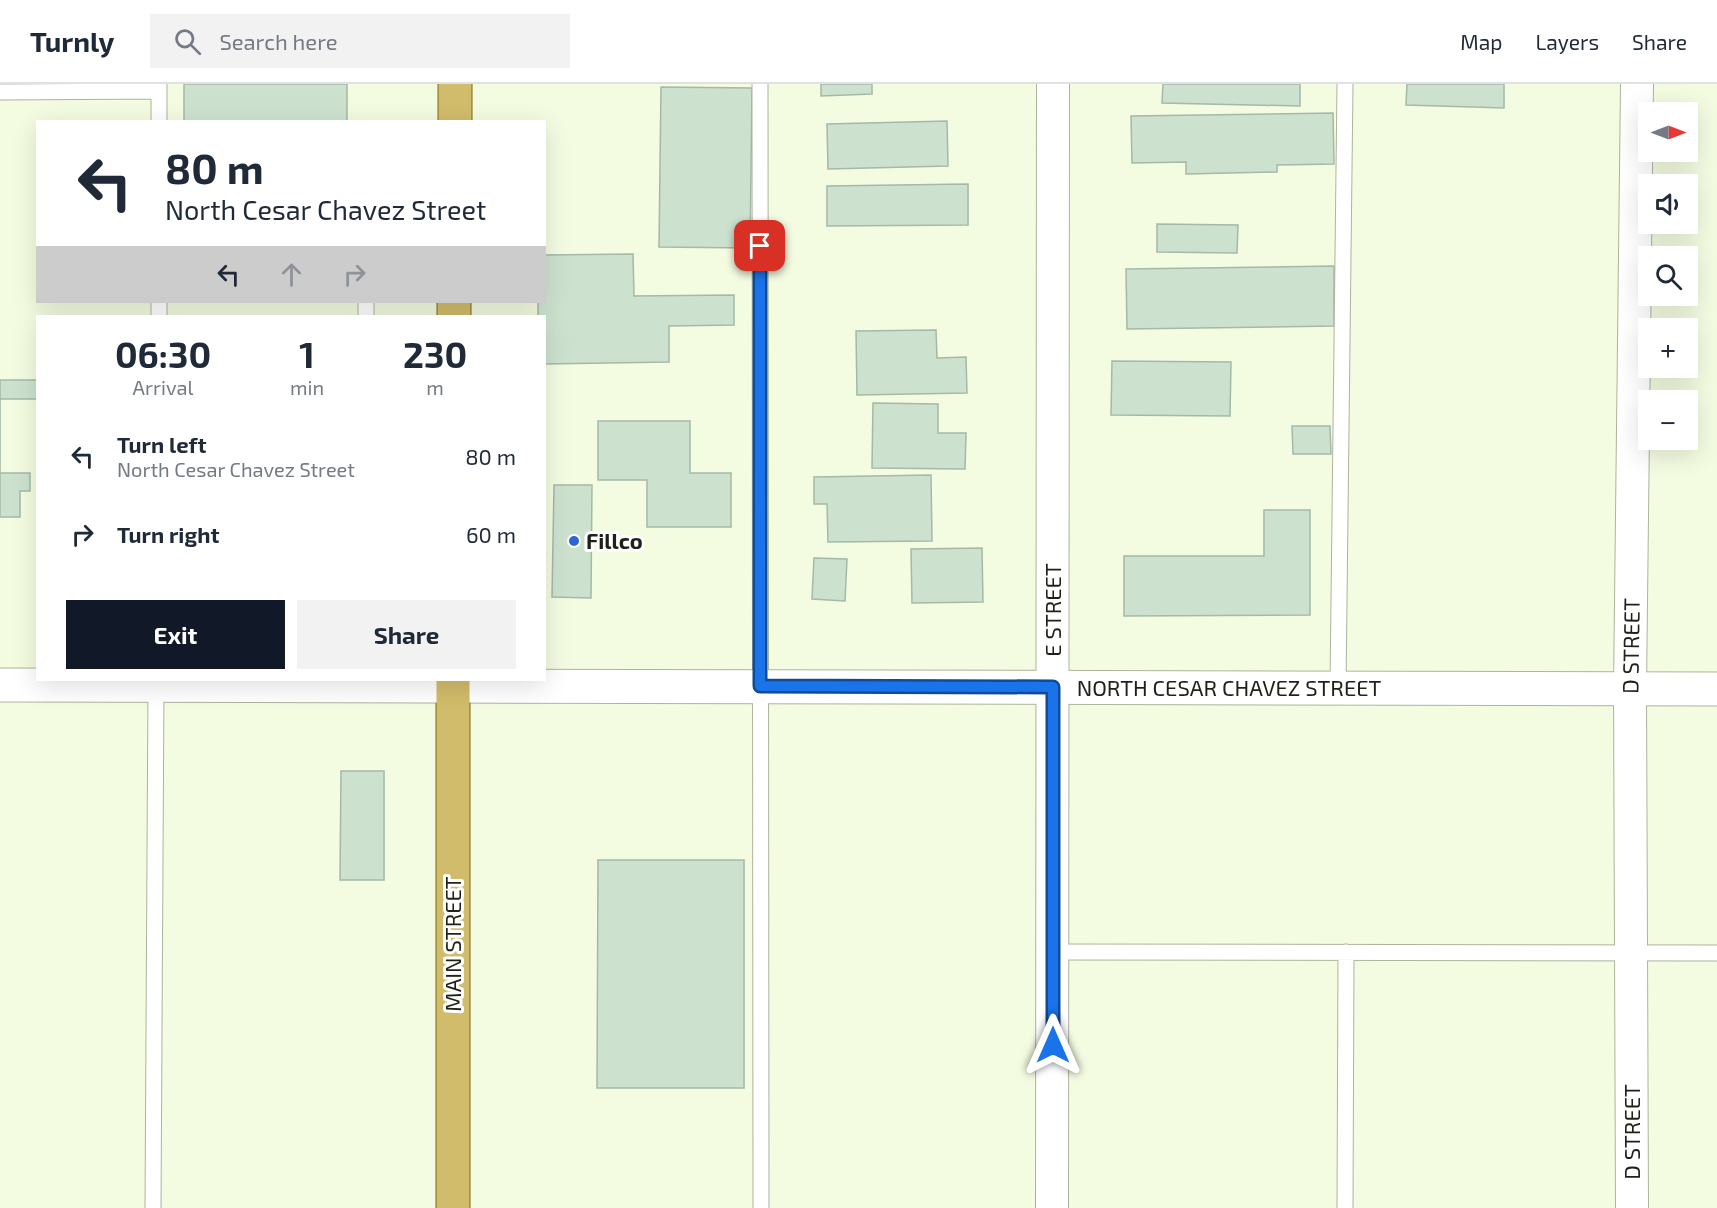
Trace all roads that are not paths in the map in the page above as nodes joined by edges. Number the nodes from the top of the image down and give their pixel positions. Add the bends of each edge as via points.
1 (455, 84) edge
2 (760, 84) edge
3 (1053, 84) edge
4 (1346, 84) edge
5 (1637, 84) edge
6 (159, 88) edge
7 (0, 92) edge
8 (159, 120) edge
9 (455, 120) edge
10 (156, 682) edge
11 (223, 682) edge
12 (453, 683) edge
13 (0, 685) edge
14 (760, 686) junction
15 (1053, 687) junction
16 (1338, 688) junction
17 (1630, 689) junction
18 (1717, 689) edge
19 (1053, 952) junction
20 (1346, 952) junction
21 (1631, 953) junction
22 (1717, 953) edge
23 (153, 1208) edge
24 (453, 1208) edge
25 (761, 1208) edge
26 (1052, 1208) edge
27 (1345, 1208) edge
28 (1632, 1208) edge

1 - 9 main road
2 - 14 lane
3 - 15 street, E STREET
4 - 16 lane
5 - 17 street, D STREET
6 - 7 lane
6 - 8 lane
10 - 11 street, NORTH CESAR CHAVEZ STREET
10 - 13 street, NORTH CESAR CHAVEZ STREET
10 - 23 lane
11 - 12 street, NORTH CESAR CHAVEZ STREET
12 - 14 street, NORTH CESAR CHAVEZ STREET
12 - 24 main road, MAIN STREET
14 - 15 street, NORTH CESAR CHAVEZ STREET
14 - 25 lane
15 - 16 street, NORTH CESAR CHAVEZ STREET
15 - 19 street, E STREET
16 - 17 street, NORTH CESAR CHAVEZ STREET
17 - 18 street, NORTH CESAR CHAVEZ STREET
17 - 21 street, D STREET
19 - 20 lane
19 - 26 street, E STREET
20 - 21 lane
20 - 27 lane
21 - 22 lane
21 - 28 street, D STREET

